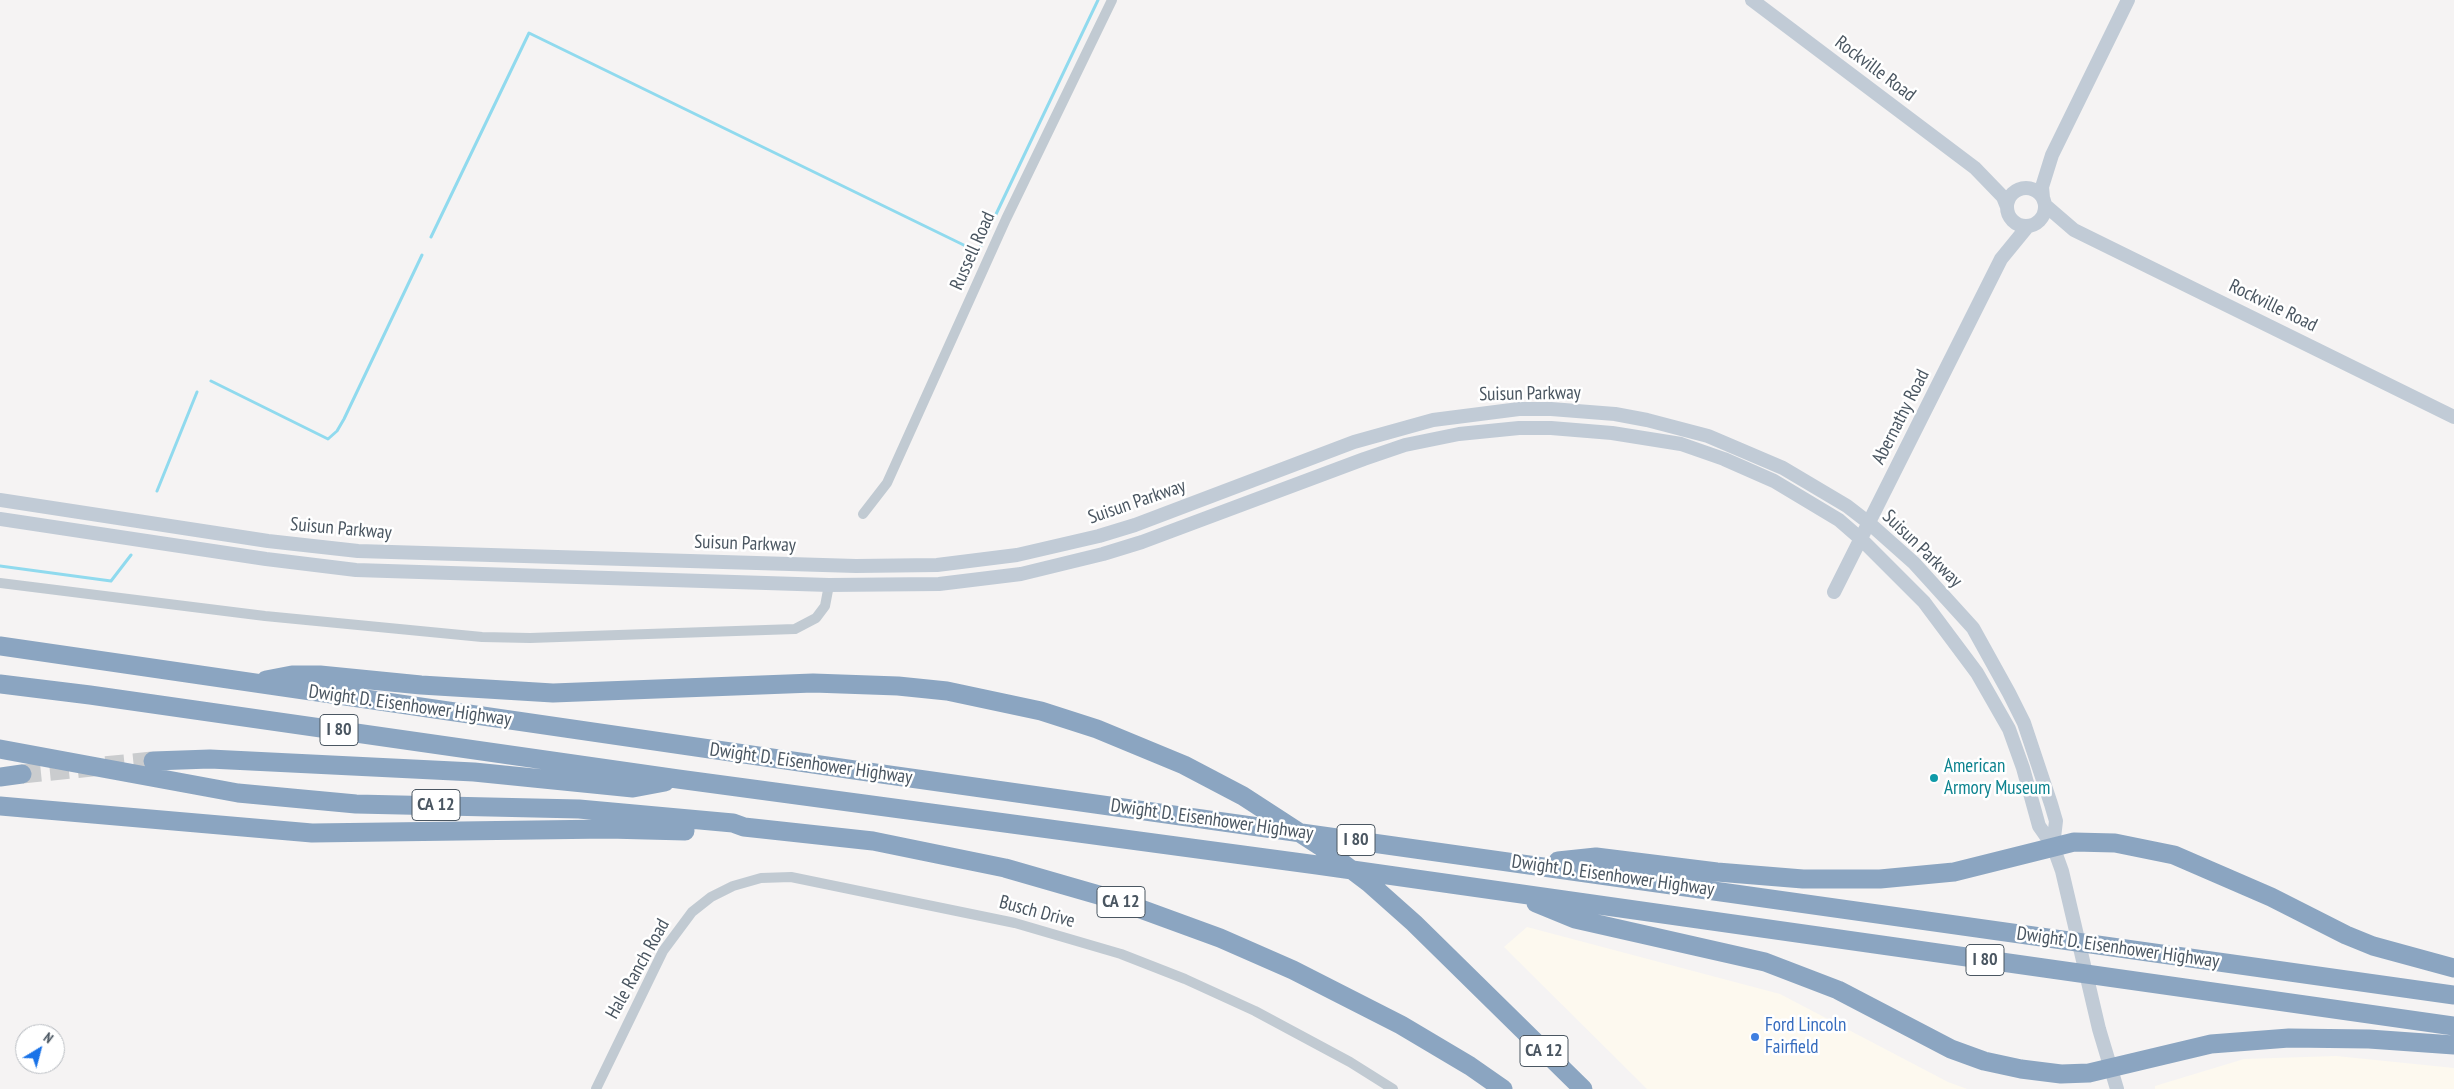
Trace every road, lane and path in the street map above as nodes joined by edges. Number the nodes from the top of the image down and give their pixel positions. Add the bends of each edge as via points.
1 (1112, 0) edge
2 (1752, 0) edge
3 (2128, 0) edge
4 (2052, 155) junction
5 (1975, 168) junction
6 (2021, 188) junction
7 (2044, 201) junction
8 (2009, 213) junction
9 (2031, 225) junction
10 (2074, 230) junction
11 (2001, 259) junction
12 (2454, 417) edge
13 (0, 500) edge
14 (863, 514) dead end
15 (0, 519) edge
16 (1869, 523) junction
17 (1862, 540) junction
18 (0, 583) edge
19 (829, 585) junction
20 (1834, 592) dead end
21 (0, 646) edge
22 (258, 682) junction
23 (0, 684) edge
24 (0, 749) edge
25 (153, 761) tunnel mouth
26 (22, 774) tunnel mouth
27 (0, 777) edge
28 (678, 779) junction
29 (0, 806) edge
30 (744, 827) junction
31 (2053, 846) junction
32 (1523, 864) junction
33 (733, 886) joint
34 (1517, 893) junction
35 (2454, 968) edge
36 (2454, 995) edge
37 (1506, 1013) junction
38 (2454, 1026) edge
39 (2454, 1044) edge
40 (1470, 1066) junction
41 (2110, 1068) junction
42 (596, 1089) edge
43 (1393, 1089) edge
44 (1499, 1089) edge
45 (1503, 1089) edge
46 (1583, 1089) edge
47 (1597, 1089) edge
48 (2117, 1089) edge

1 - 14 street, Russell Road via 1006,219 887,483
2 - 5 main road, Rockville Road
3 - 4 main road
4 - 6 main road via 2032,182
4 - 7 main road via 2042,187
5 - 6 main road, Rockville Road via 2010,187
5 - 8 main road, Rockville Road via 2003,197
6 - 7 main road via 2035,190
6 - 8 main road via 2010,196
7 - 9 main road via 2043,216
7 - 10 main road, Rockville Road
8 - 9 main road via 2020,225
8 - 11 main road, Abernathy Road via 2010,227
9 - 10 main road, Rockville Road via 2046,223
9 - 11 main road, Abernathy Road
10 - 12 main road, Rockville Road
11 - 16 main road, Abernathy Road
13 - 16 main road, Suisun Parkway via 358,551 840,565 937,564 1017,555 1099,536 1400,428 1487,411 1552,409 1639,418 1716,439 1810,482
15 - 19 main road, Suisun Parkway via 356,570
16 - 17 main road, Abernathy Road
16 - 31 main road, Suisun Parkway via 1914,563 1973,628 2024,724 2056,821
17 - 19 main road, Suisun Parkway via 1839,520 1801,496 1745,467 1681,444 1612,432 1519,428 1459,434 1406,445 1142,542 1062,566 939,584
17 - 20 main road, Abernathy Road
17 - 31 main road, Suisun Parkway via 1924,602 1978,674 2009,729 2030,788 2039,826
18 - 19 street via 265,616 482,637 794,629 816,618 825,606
21 - 22 highway, Dwight D. Eisenhower Highway / I 80
22 - 32 highway, Dwight D. Eisenhower Highway / I 80
22 - 37 highway, CA 12 via 292,675 320,675 553,693 812,683 898,686 948,692 1041,711 1154,751 1270,812 1369,883
23 - 28 highway, Dwight D. Eisenhower Highway / I 80
24 - 30 highway, CA 12 via 238,793 297,800 579,809 733,823
25 - 28 highway via 210,759 474,772 633,788
26 - 27 highway
28 - 34 highway, Dwight D. Eisenhower Highway / I 80
29 - 30 highway via 312,833 617,829 734,834
30 - 40 highway, CA 12 via 873,841 951,856 1116,900 1220,938 1293,970 1401,1025
31 - 32 highway via 1954,872 1880,879 1802,879 1596,857
31 - 35 highway via 2074,842 2115,843 2174,855 2373,946
31 - 41 main road, Suisun Parkway
32 - 36 highway, Dwight D. Eisenhower Highway / I 80
33 - 42 street, Hale Ranch Road via 711,897 677,929 663,951
33 - 43 street, Busch Drive via 761,878 807,879 955,909 1069,938 1121,954 1224,996 1288,1027
34 - 38 highway, Dwight D. Eisenhower Highway / I 80
34 - 41 highway via 1575,919 1756,960 1802,975 1838,990 1951,1049 1984,1061 2021,1070 2061,1074 2090,1073
37 - 46 highway, CA 12
37 - 47 highway
39 - 41 highway via 2289,1038 2210,1044
40 - 44 highway
40 - 45 highway, CA 12
41 - 48 main road, Suisun Parkway

